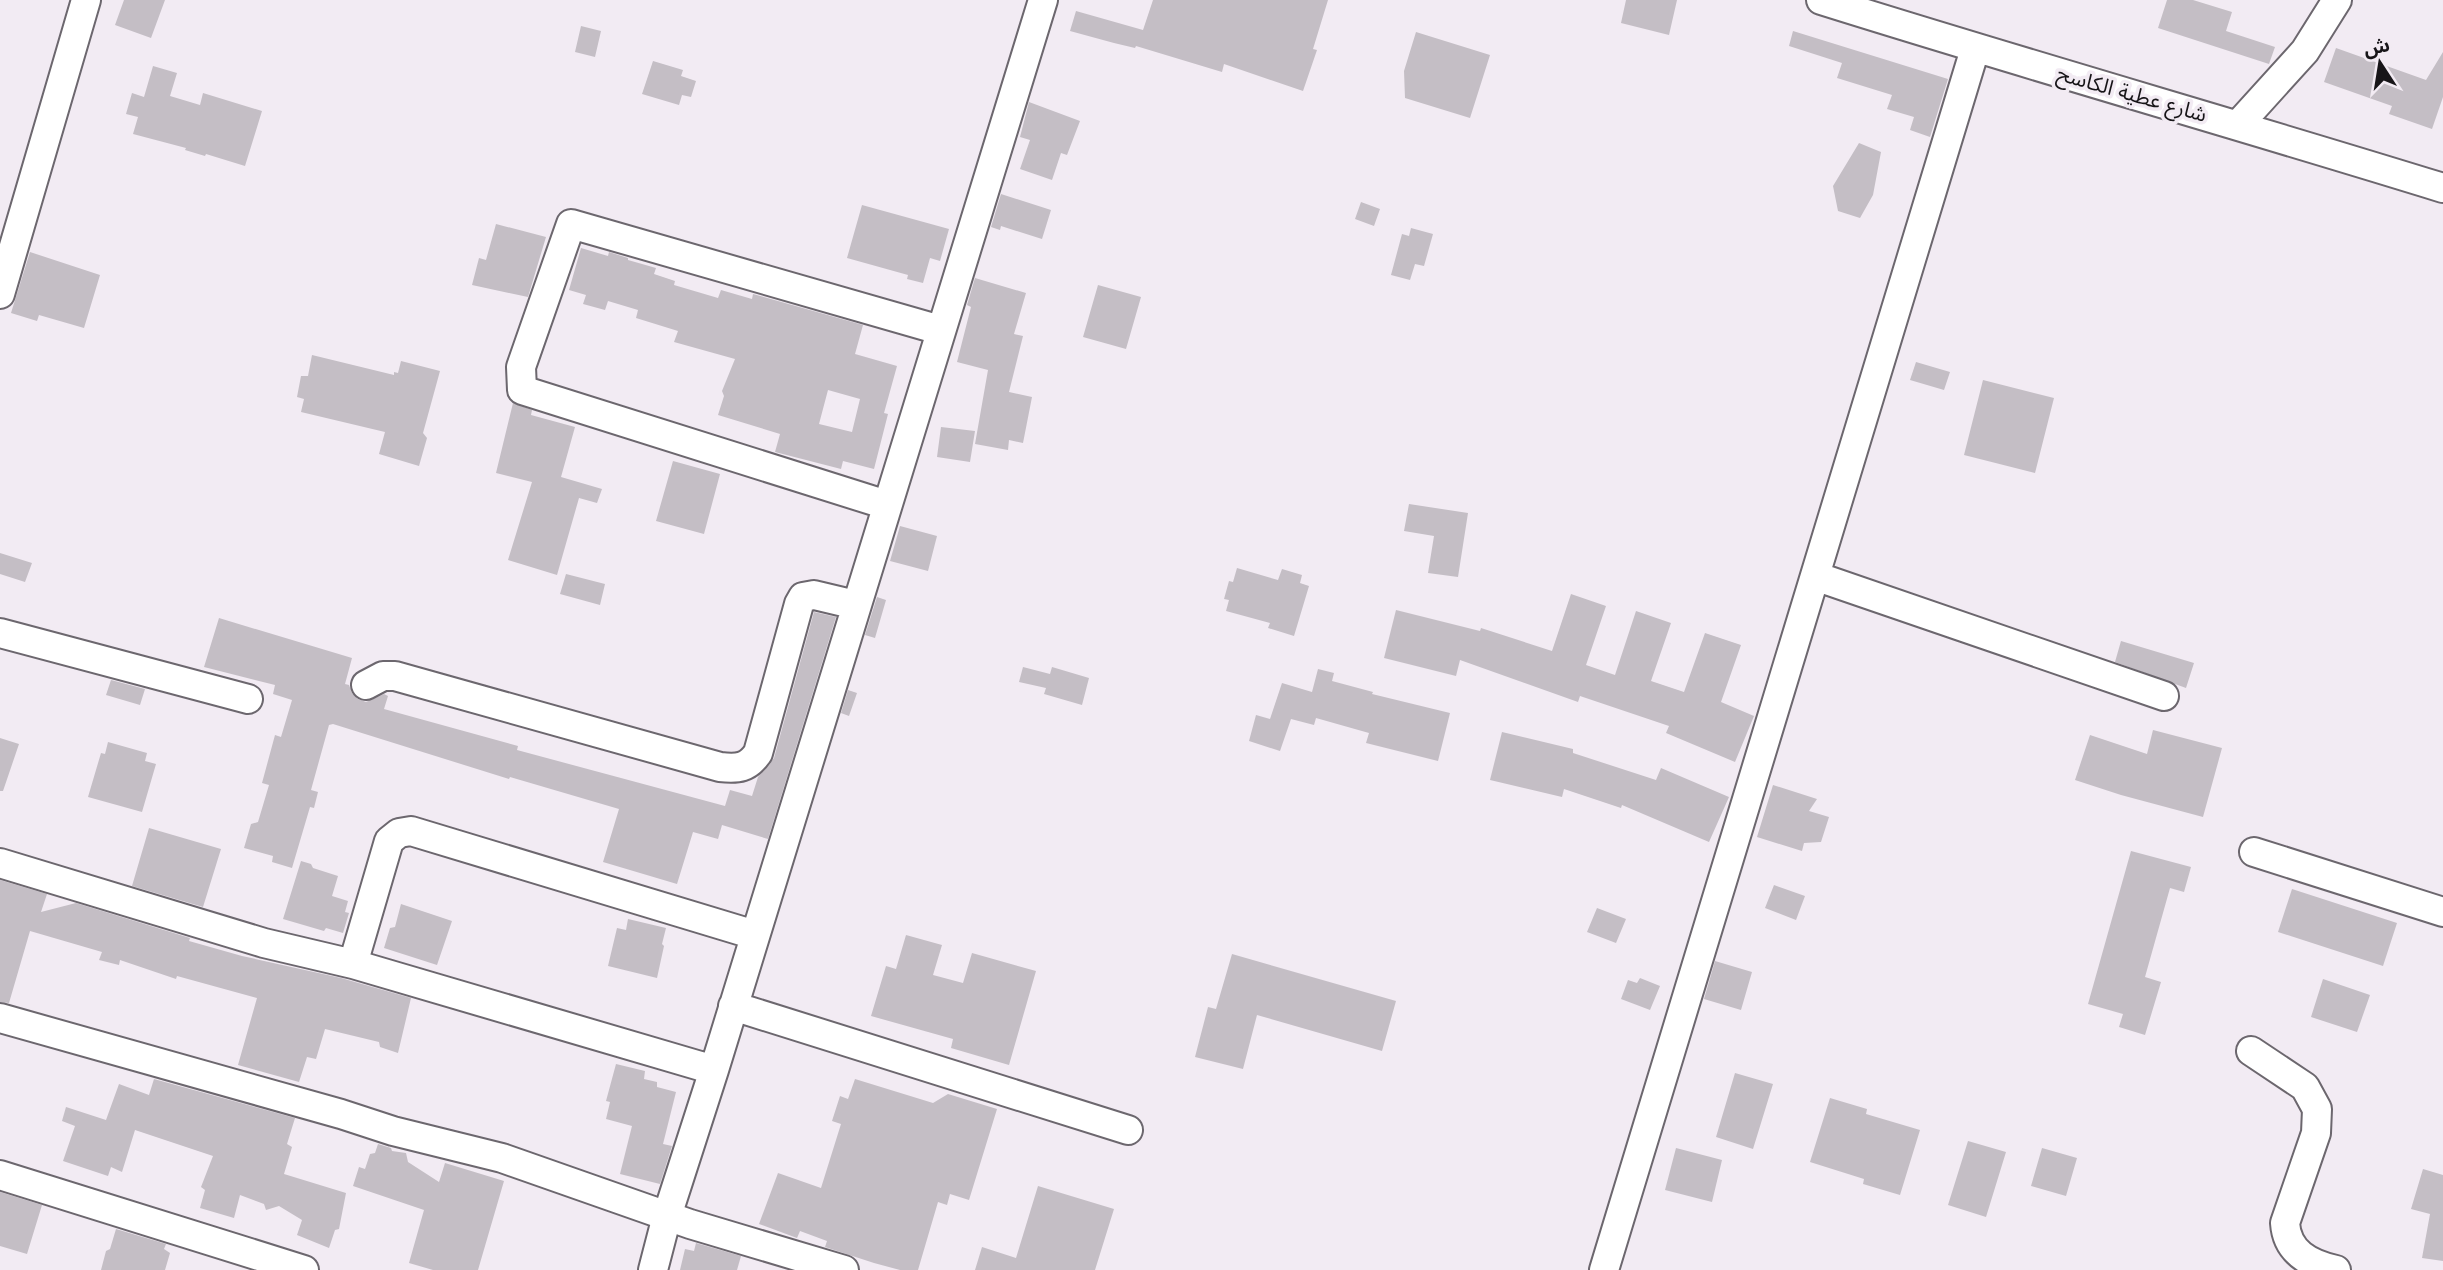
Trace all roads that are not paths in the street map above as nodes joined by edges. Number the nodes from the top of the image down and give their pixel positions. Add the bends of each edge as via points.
1 (86, 0) edge
2 (1043, 0) edge
3 (1821, 0) edge
4 (2337, 0) edge
5 (1975, 48) junction
6 (2238, 125) junction
7 (2443, 188) edge
8 (0, 294) edge
9 (940, 330) junction
10 (887, 505) junction
11 (1815, 576) junction
12 (856, 605) junction
13 (0, 633) edge
14 (366, 685) dead end
15 (2164, 696) dead end
16 (248, 699) dead end
17 (2253, 852) dead end
18 (0, 863) edge
19 (2443, 912) edge
20 (755, 935) junction
21 (353, 964) junction
22 (733, 1006) junction
23 (0, 1018) edge
24 (2251, 1051) dead end
25 (714, 1070) junction
26 (1128, 1130) dead end
27 (0, 1175) edge
28 (667, 1216) junction
29 (304, 1270) edge
30 (653, 1270) edge
31 (844, 1270) edge
32 (1604, 1270) edge
33 (2336, 1270) edge

1 - 8 street
2 - 9 street
3 - 5 street, شارع عطية الكاسح
4 - 6 street via 2305,51
5 - 6 street, شارع عطية الكاسح
5 - 11 street
6 - 7 street, شارع عطية الكاسح
9 - 10 street
9 - 10 street via 571,224 521,367 522,390
10 - 12 street
11 - 15 street
11 - 32 street
12 - 14 street via 814,595 803,597 758,753 742,768 720,766 395,676 383,676
12 - 20 street
13 - 16 street
17 - 19 street
18 - 21 street via 264,943
20 - 21 street via 411,831 389,841
20 - 22 street
21 - 25 street
22 - 25 street
22 - 26 street
23 - 28 street via 502,1158
24 - 33 street via 2305,1087 2317,1109 2316,1133 2285,1223 2286,1238 2295,1251 2317,1266
25 - 28 street
27 - 29 street
28 - 30 street
28 - 31 street

